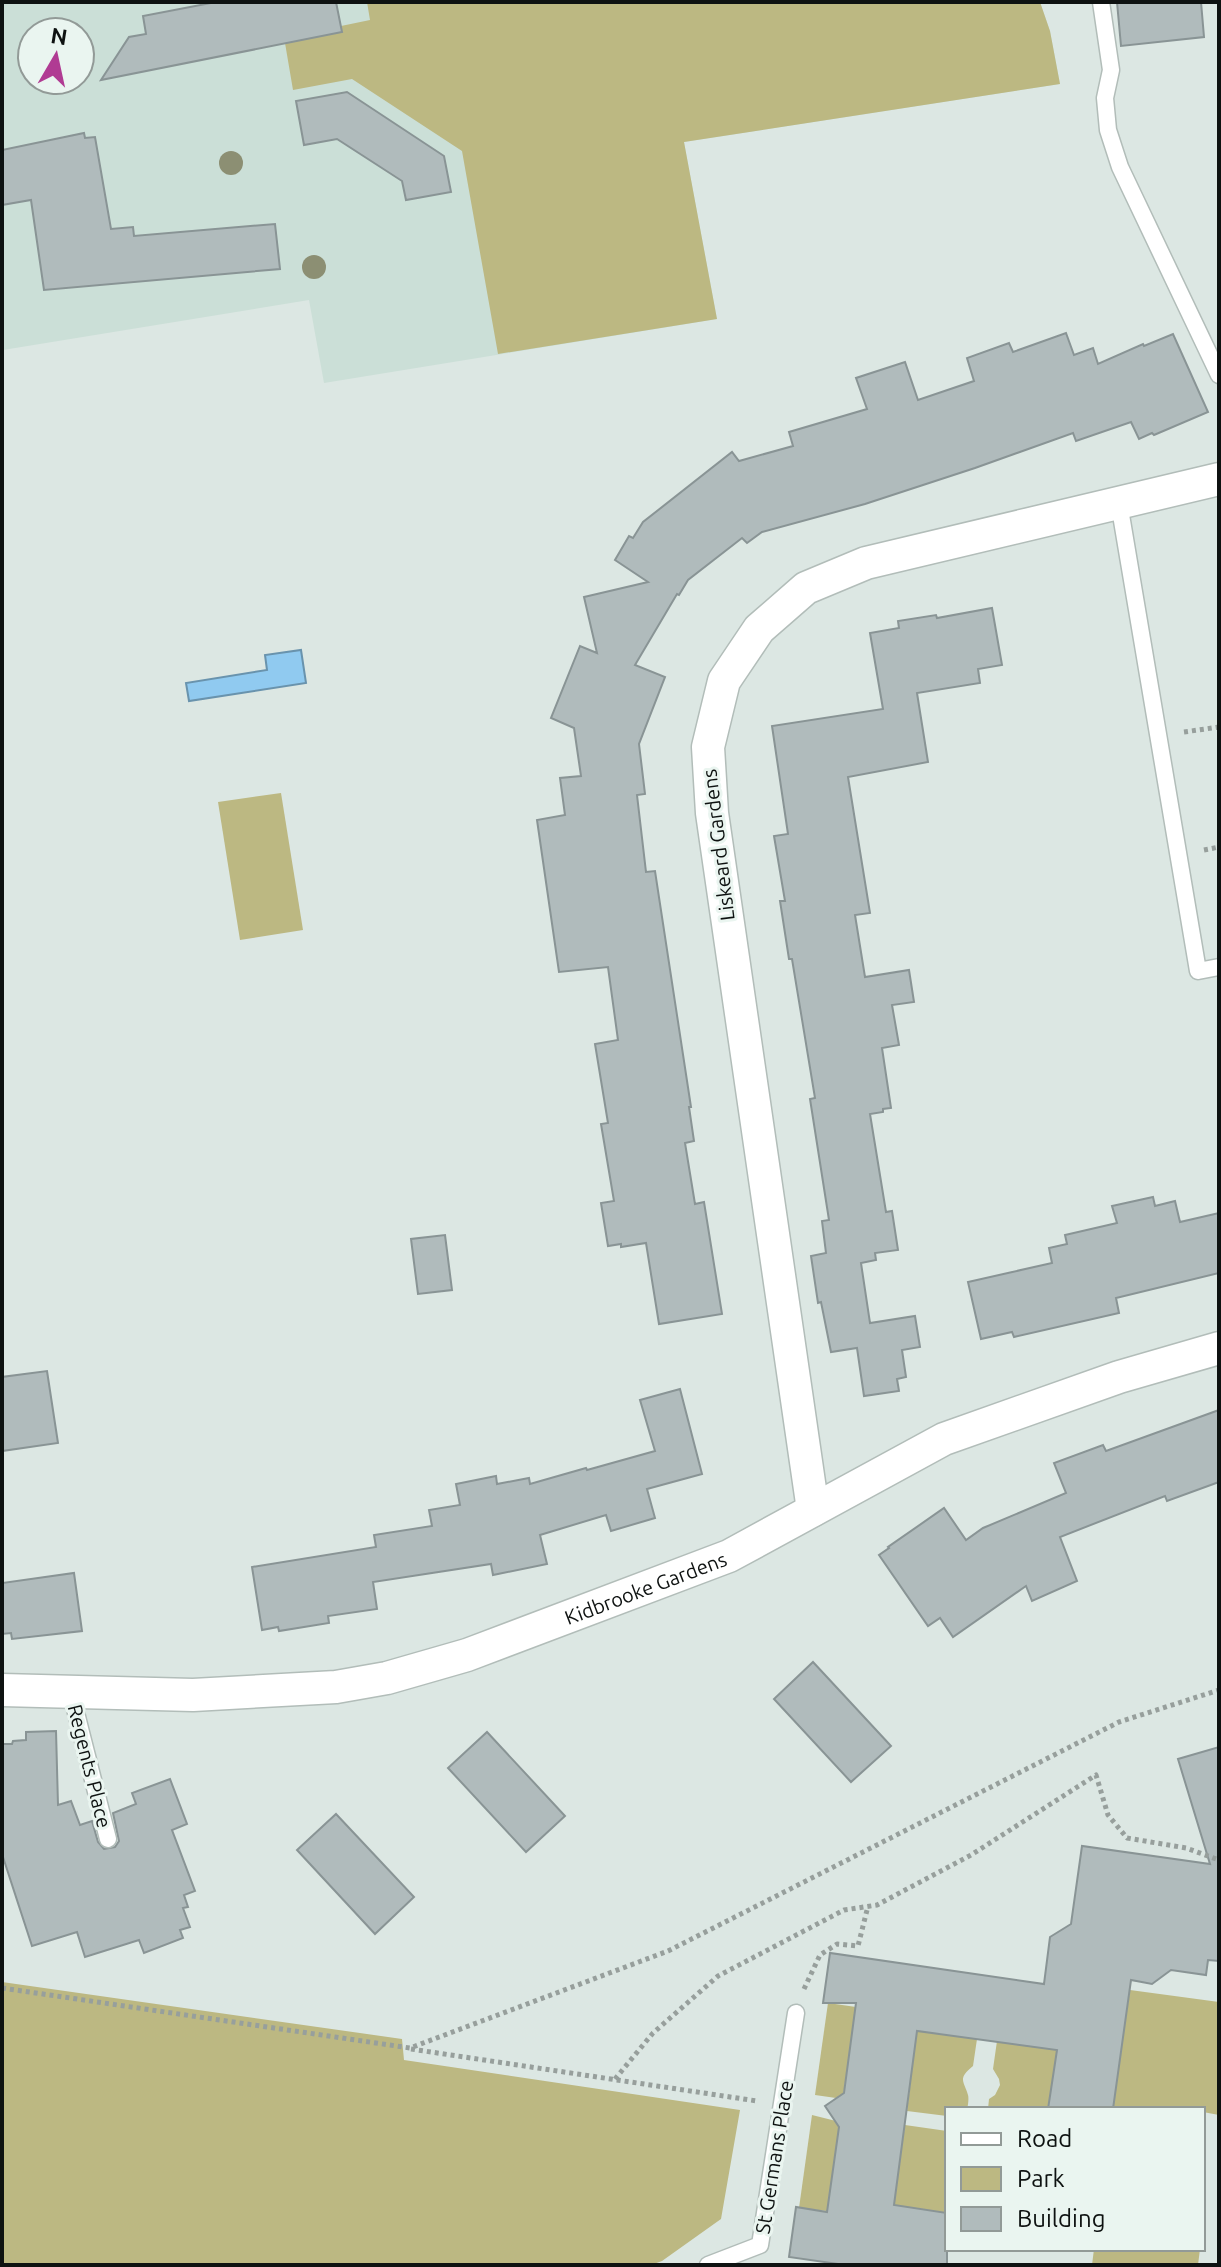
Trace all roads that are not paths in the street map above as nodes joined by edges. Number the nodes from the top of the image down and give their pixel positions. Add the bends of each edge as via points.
1 (1101, 2) edge
2 (1219, 375) edge
3 (1219, 479) edge
4 (1119, 503) junction
5 (1219, 967) edge
6 (1219, 1348) edge
7 (813, 1510) junction
8 (2, 1675) edge
9 (2, 1690) edge
10 (37, 1690) junction
11 (71, 1693) junction
12 (108, 1839) dead end
13 (796, 2013) road end
14 (760, 2245) junction
15 (708, 2265) edge
16 (758, 2265) edge

1 - 2 lane via 1111,70 1105,98 1108,130 1120,167
3 - 4 street, Liskeard Gardens
4 - 5 lane via 1198,971
4 - 7 street, Liskeard Gardens via 866,563 806,588 759,629 724,681 708,747 712,813
6 - 7 street, Kidbrooke Gardens via 944,1439
7 - 11 street, Kidbrooke Gardens via 729,1556 646,1589 467,1655 387,1678 336,1687 193,1695
8 - 10 street
9 - 10 street
10 - 11 street, Kidbrooke Gardens
11 - 12 lane, Regents Place
13 - 14 lane, St Germans Place
14 - 15 lane, St Germans Place
14 - 16 lane

